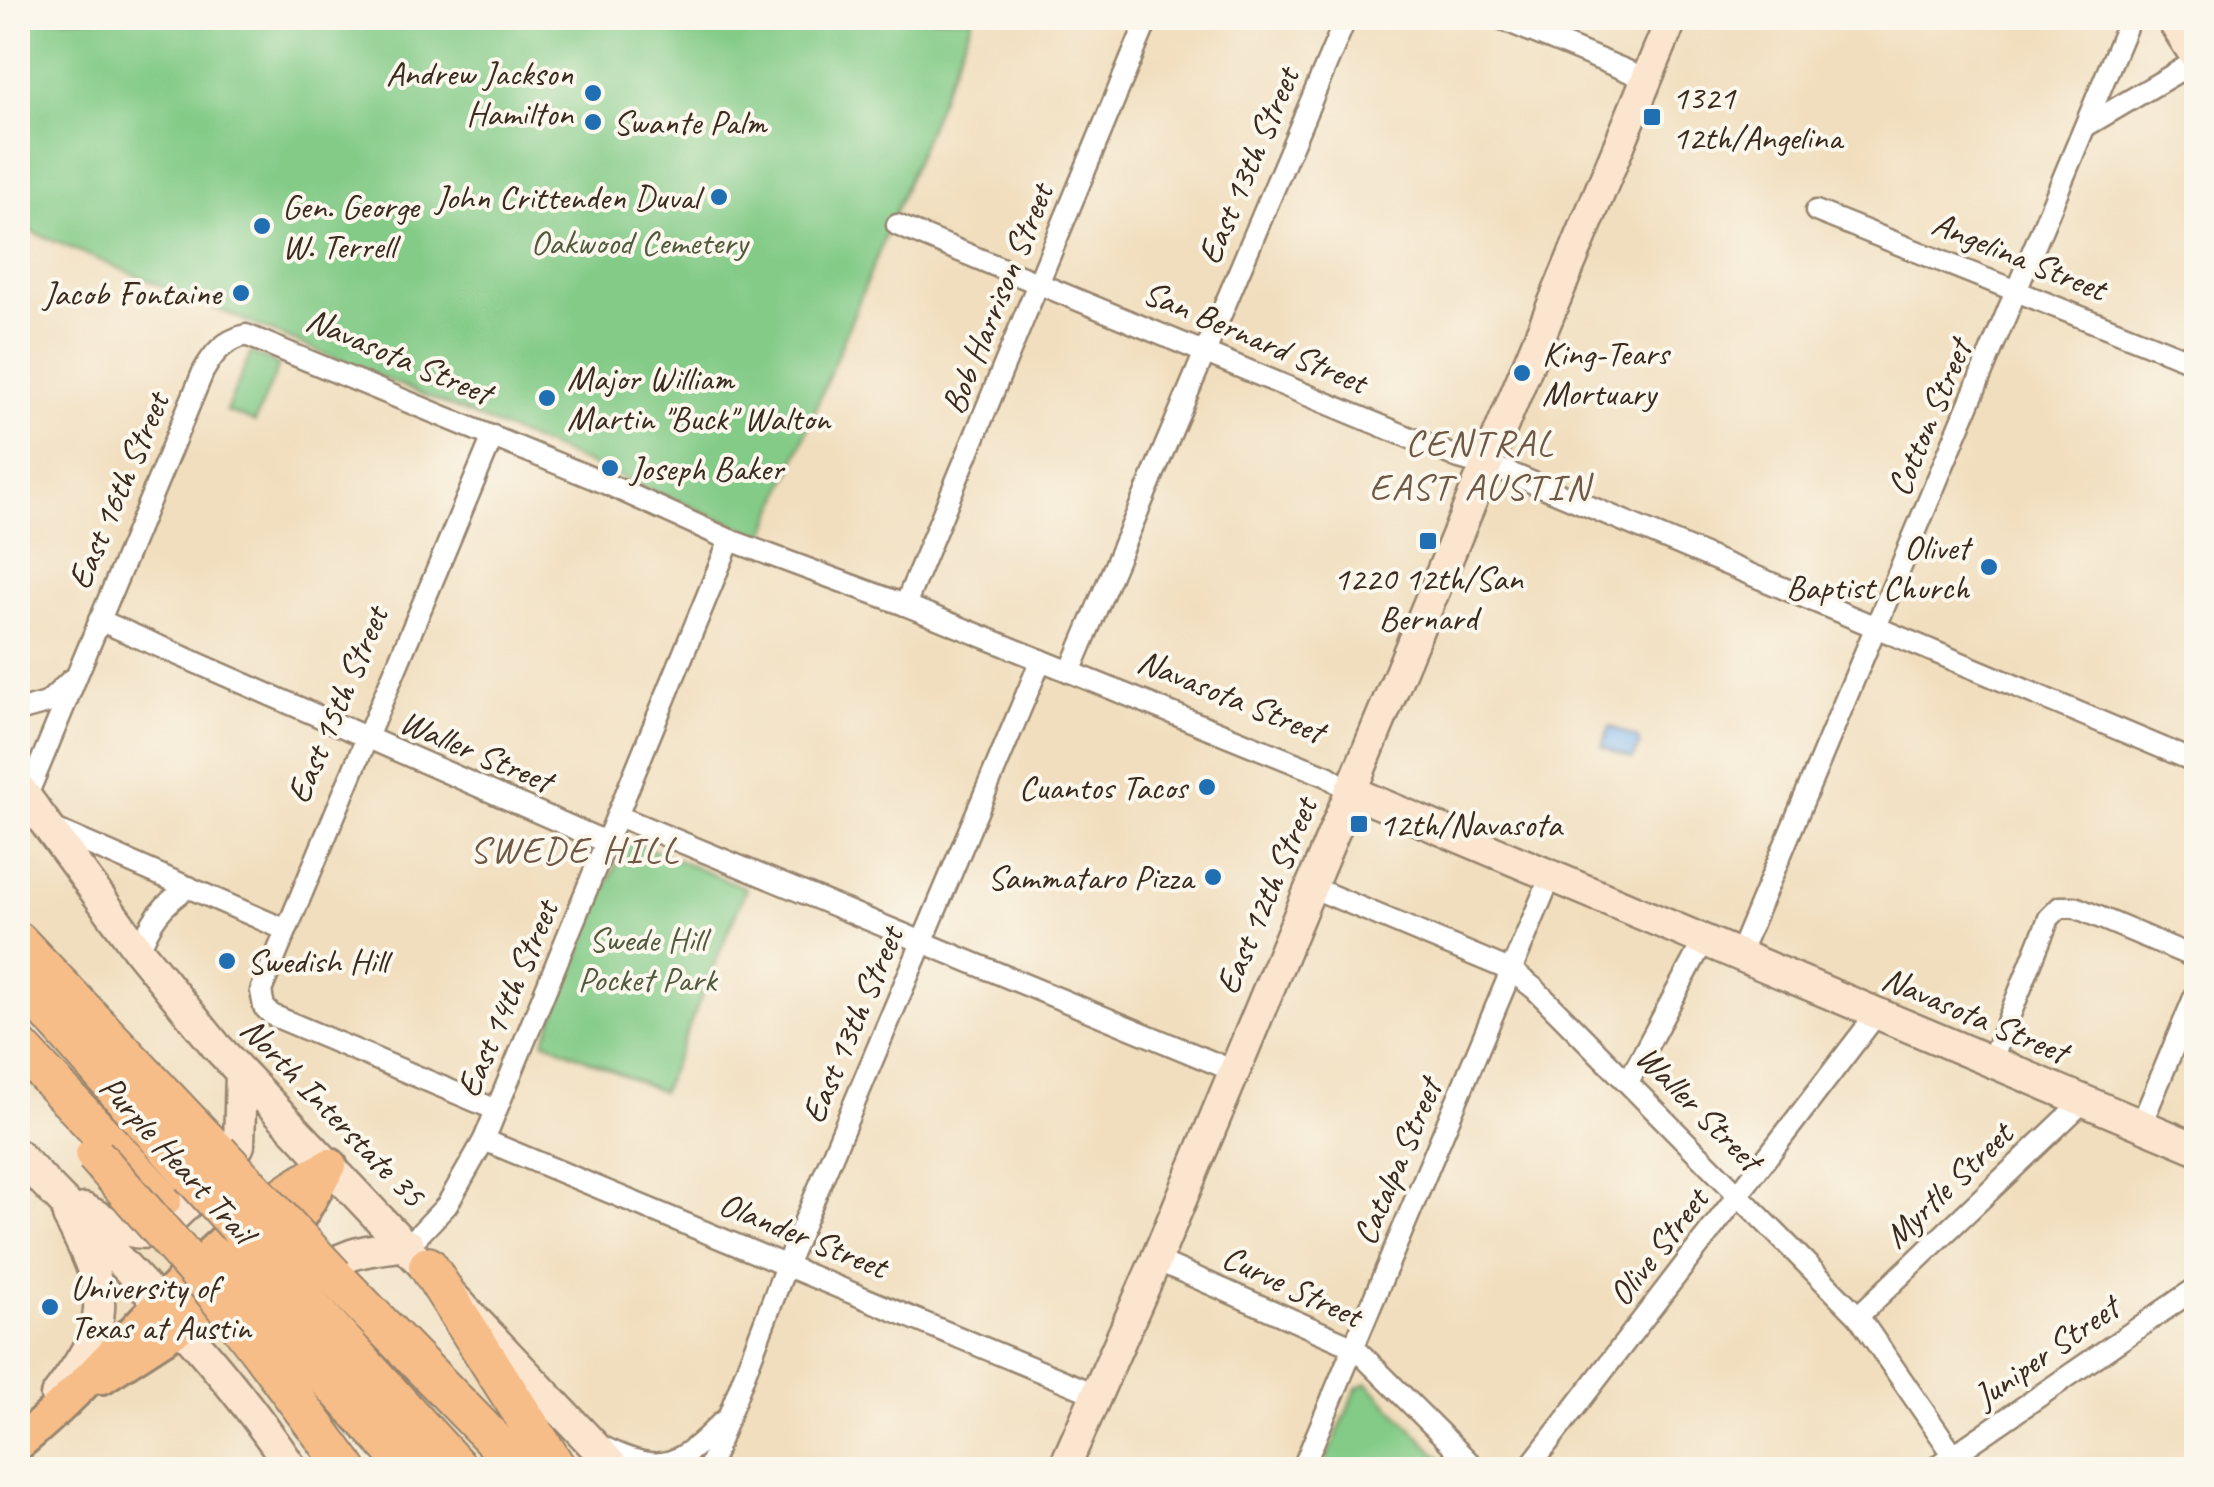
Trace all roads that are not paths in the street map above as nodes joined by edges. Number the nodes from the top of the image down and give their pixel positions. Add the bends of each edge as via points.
1 (1148, 18) edge
2 (1346, 18) edge
3 (1499, 18) edge
4 (1672, 18) edge
5 (2130, 18) edge
6 (2171, 18) edge
7 (2196, 59) edge
8 (1647, 79) junction
9 (2086, 126) junction
10 (1816, 211) dead end
11 (896, 225) dead end
12 (1039, 282) junction
13 (2018, 289) junction
14 (230, 340) joint
15 (1205, 351) junction
16 (2196, 363) edge
17 (493, 436) junction
18 (1486, 466) junction
19 (730, 540) junction
20 (905, 605) junction
21 (99, 620) junction
22 (1877, 626) junction
23 (1041, 660) junction
24 (1070, 672) junction
25 (76, 675) junction
26 (18, 711) edge
27 (367, 739) junction
28 (2196, 762) edge
29 (1350, 791) junction
30 (22, 792) edge
31 (618, 816) junction
32 (50, 827) junction
33 (608, 843) junction
34 (1550, 878) junction
35 (189, 887) junction
36 (1311, 887) junction
37 (286, 930) junction
38 (18, 941) edge
39 (923, 942) junction
40 (1703, 942) junction
41 (139, 951) junction
42 (1738, 957) junction
43 (2196, 958) edge
44 (1512, 971) junction
45 (18, 978) edge
46 (2196, 993) edge
47 (1876, 1015) junction
48 (18, 1049) edge
49 (1991, 1062) junction
50 (1234, 1071) junction
51 (241, 1072) junction
52 (1628, 1082) junction
53 (2084, 1102) junction
54 (494, 1109) junction
55 (2141, 1125) junction
56 (484, 1140) junction
57 (2196, 1148) edge
58 (18, 1155) edge
59 (330, 1165) junction
60 (190, 1175) junction
61 (58, 1196) junction
62 (1739, 1196) junction
63 (418, 1255) junction
64 (1156, 1260) junction
65 (787, 1263) junction
66 (2196, 1288) edge
67 (171, 1314) junction
68 (1858, 1316) junction
69 (1354, 1347) junction
70 (1095, 1394) junction
71 (249, 1403) junction
72 (727, 1417) junction
73 (21, 1441) edge
74 (598, 1445) junction
75 (1959, 1462) edge
76 (293, 1470) edge
77 (348, 1470) edge
78 (411, 1470) edge
79 (460, 1470) edge
80 (523, 1470) edge
81 (558, 1470) edge
82 (617, 1470) edge
83 (708, 1470) edge
84 (1064, 1470) edge
85 (1302, 1470) edge
86 (1477, 1470) edge
87 (1527, 1470) edge
88 (1932, 1470) edge

1 - 12 street, Bob Harrison Street
2 - 15 street, East 13th Street
3 - 8 street
4 - 8 street, East 12th Street
5 - 9 street, Cotton Street
6 - 7 street
7 - 9 street
8 - 18 street, East 12th Street
9 - 13 street, Cotton Street
10 - 13 street, Angelina Street
11 - 12 street, San Bernard Street
12 - 15 street, San Bernard Street
12 - 20 street, Bob Harrison Street
13 - 16 street, Angelina Street
13 - 22 street, Cotton Street
14 - 17 street, Navasota Street via 262,339
14 - 21 street, East 16th Street via 203,372
15 - 18 street, San Bernard Street
15 - 24 street, East 13th Street
17 - 19 street, Navasota Street
17 - 27 street, East 15th Street
18 - 22 street, San Bernard Street
18 - 29 street, East 12th Street
19 - 20 street, Navasota Street
19 - 31 street, East 14th Street
20 - 23 street, Navasota Street
21 - 25 street, East 16th Street
21 - 27 street, Waller Street
22 - 28 street, San Bernard Street
22 - 42 street, Cotton Street
23 - 24 street, Navasota Street
23 - 39 street, East 13th Street
24 - 29 street, Navasota Street
25 - 26 street, East 16th Street via 47,702
25 - 30 street, East 16th Street
27 - 33 street, Waller Street
27 - 37 street, East 15th Street
29 - 34 street, Navasota Street
29 - 36 street, East 12th Street
30 - 32 street, North Interstate 35
31 - 33 street, East 14th Street
31 - 39 street
32 - 35 street
32 - 41 street, North Interstate 35
33 - 54 street, East 14th Street
34 - 40 street, Navasota Street
34 - 44 street, Catalpa Street
35 - 37 street
35 - 41 street via 150,923
36 - 44 street, Waller Street
36 - 50 street, East 12th Street
37 - 54 street, East 15th Street via 261,991 272,1016
38 - 60 highway
39 - 50 street
39 - 65 street, East 13th Street
40 - 42 street, Navasota Street
40 - 52 street
41 - 51 street, North Interstate 35
42 - 47 street, Navasota Street
43 - 49 street via 2060,907 2049,918
44 - 52 street, Waller Street
44 - 69 street, Catalpa Street
45 - 60 highway, Purple Heart Trail
46 - 55 street
47 - 49 street, Navasota Street
47 - 62 street, Olive Street
48 - 60 highway, Purple Heart Trail
48 - 77 highway, bridge
49 - 53 street, Navasota Street
50 - 64 street, East 12th Street
51 - 59 street, North Interstate 35
51 - 61 street via 239,1145 230,1163 162,1228 134,1234
52 - 62 street, Waller Street
53 - 55 street, Navasota Street
53 - 68 street, Myrtle Street
54 - 56 street, East 14th Street
55 - 57 street, Navasota Street
56 - 63 street, East 14th Street
56 - 65 street, Olander Street
58 - 61 street
59 - 63 street, North Interstate 35
59 - 67 main road via 278,1192
60 - 78 highway, Purple Heart Trail, bridge via 282,1330
60 - 79 highway, Purple Heart Trail, bridge
60 - 80 highway, bridge
61 - 67 street
61 - 73 street via 95,1267 98,1320 80,1364
62 - 68 street, Waller Street
62 - 87 street, Olive Street
63 - 71 street via 350,1252 330,1262 253,1337 245,1367
63 - 74 street, North Interstate 35
63 - 81 highway
64 - 69 street, Curve Street
64 - 70 street, East 12th Street
65 - 70 street, Olander Street
65 - 72 street, East 13th Street
66 - 75 street, Juniper Street
67 - 71 street
67 - 73 main road
68 - 75 street, Waller Street
69 - 85 street, Catalpa Street
69 - 86 street, Curve Street
70 - 84 street, East 12th Street
71 - 76 street
72 - 74 street, East 13th Street via 690,1454 664,1465 639,1464
72 - 83 street, East 13th Street
74 - 82 street, North Interstate 35
75 - 88 street, Juniper Street

